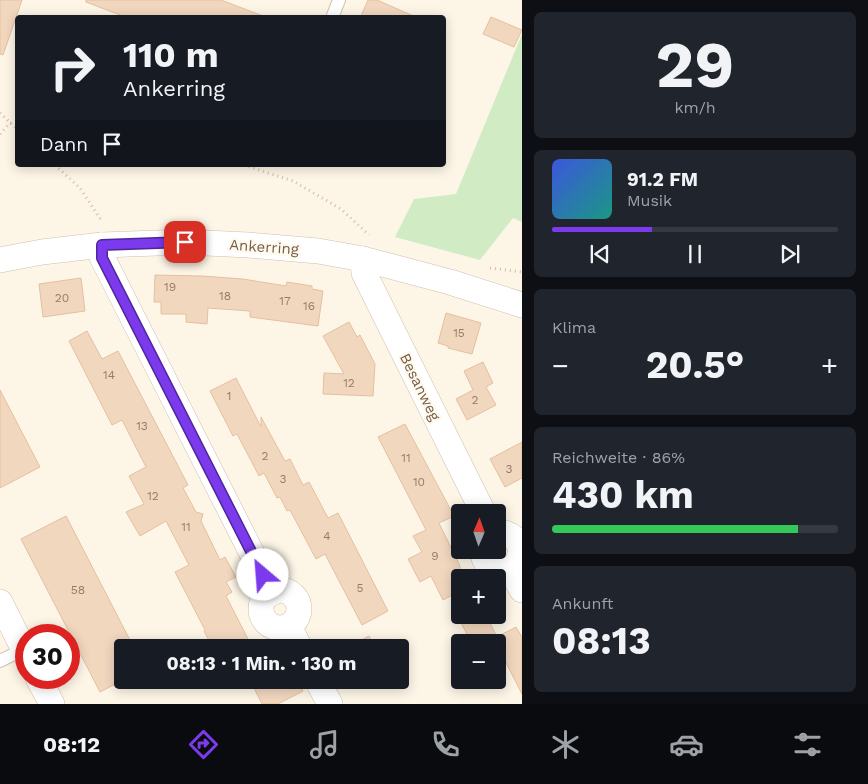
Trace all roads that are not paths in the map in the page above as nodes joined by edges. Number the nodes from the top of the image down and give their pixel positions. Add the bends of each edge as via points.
1 (339, 0) edge
2 (333, 15) edge
3 (102, 245) junction
4 (369, 250) junction
5 (0, 260) edge
6 (522, 305) edge
7 (479, 504) edge
8 (506, 533) edge
9 (484, 559) edge
10 (510, 569) junction
11 (522, 590) edge
12 (0, 602) edge
13 (15, 632) edge
14 (294, 637) edge
15 (15, 656) edge
16 (0, 661) edge
17 (44, 689) edge
18 (322, 689) edge
19 (52, 704) edge
20 (330, 704) edge

1 - 2 lane
3 - 4 street, Ankerring via 185,242 318,251
3 - 5 street, Ankerring
3 - 14 street via 102,258 272,593 262,603 263,618
4 - 6 street, Ankerring via 450,282
4 - 7 street, Besanweg via 364,274
8 - 10 street via 514,537 521,550 520,558
9 - 10 street via 493,569
10 - 11 street
12 - 13 street
15 - 16 lane
17 - 19 street
18 - 20 street

